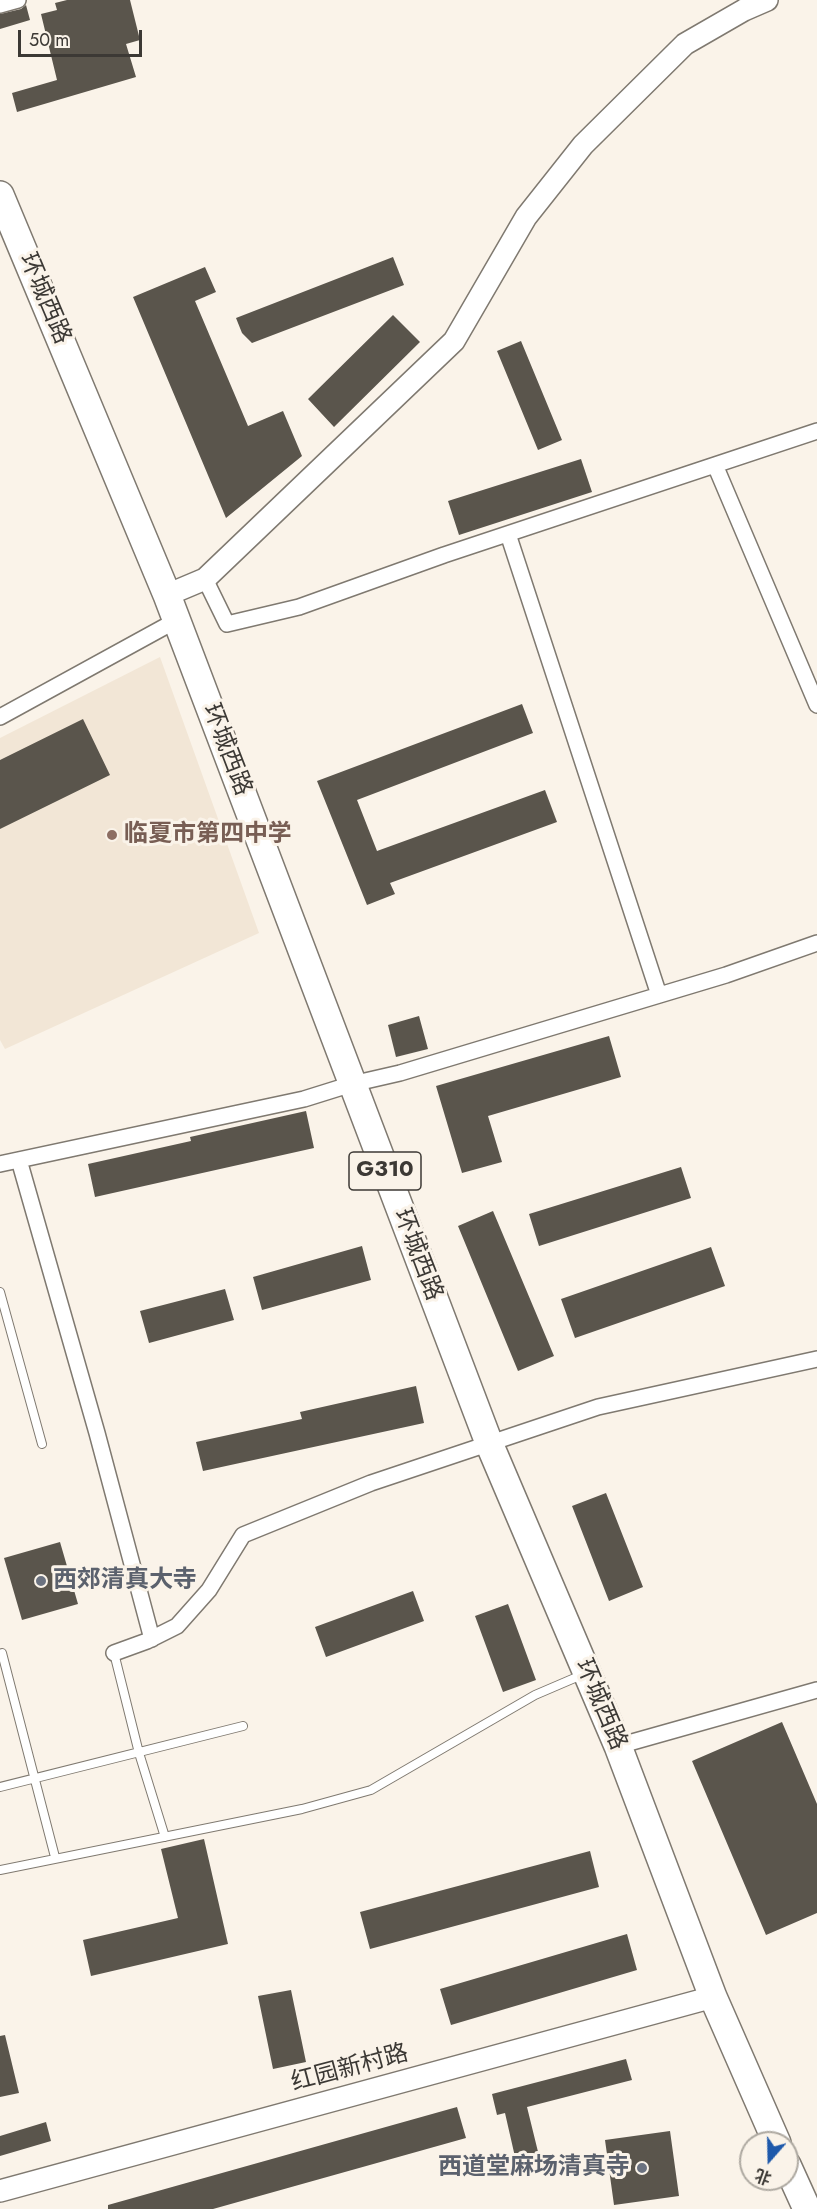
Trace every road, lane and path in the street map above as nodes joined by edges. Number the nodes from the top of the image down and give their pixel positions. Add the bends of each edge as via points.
1 (18, 0) edge
2 (767, 0) edge
3 (0, 5) edge
4 (0, 195) edge
5 (817, 430) edge
6 (715, 465) junction
7 (508, 534) junction
8 (205, 579) junction
9 (167, 595) junction
10 (177, 620) junction
11 (817, 705) edge
12 (0, 717) edge
13 (817, 943) edge
14 (659, 995) junction
15 (352, 1084) junction
16 (19, 1160) junction
17 (0, 1164) edge
18 (0, 1292) edge
19 (817, 1359) edge
20 (489, 1443) junction
21 (42, 1444) dead end
22 (152, 1639) junction
23 (2, 1653) dead end
24 (114, 1653) joint
25 (587, 1672) junction
26 (817, 1690) edge
27 (243, 1726) dead end
28 (618, 1746) junction
29 (139, 1753) junction
30 (34, 1779) junction
31 (0, 1787) edge
32 (165, 1837) junction
33 (55, 1857) junction
34 (0, 1870) edge
35 (713, 1997) junction
36 (772, 2131) edge
37 (0, 2191) edge
38 (799, 2191) edge
39 (807, 2209) edge

1 - 3 street
2 - 8 street via 685,44 583,145 526,217 454,341
4 - 9 highway, 环城西路 / G310
5 - 6 street
6 - 7 street
6 - 11 street
7 - 8 street via 299,607 227,624
7 - 14 street
8 - 9 street
9 - 10 highway, 环城西路 / G310
10 - 12 street
10 - 15 highway, 环城西路 / G310
13 - 14 street
14 - 15 street
15 - 16 street via 304,1099
15 - 20 highway, 环城西路 / G310
16 - 17 street
16 - 22 street
18 - 21 lane
19 - 20 street via 598,1407
20 - 22 street via 371,1483 243,1535 209,1590 184,1619
20 - 25 highway, 环城西路 / G310
22 - 24 street
23 - 30 lane
24 - 29 lane
25 - 28 highway, 环城西路 / G310
25 - 32 lane via 535,1695 371,1790 302,1809
26 - 28 street
27 - 29 lane
28 - 35 highway, 环城西路 / G310
29 - 30 lane
29 - 32 lane
30 - 31 lane
30 - 33 lane
32 - 33 lane
33 - 34 lane
35 - 36 highway, 环城西路 / G310
35 - 37 street, 红园新村路
38 - 39 highway

